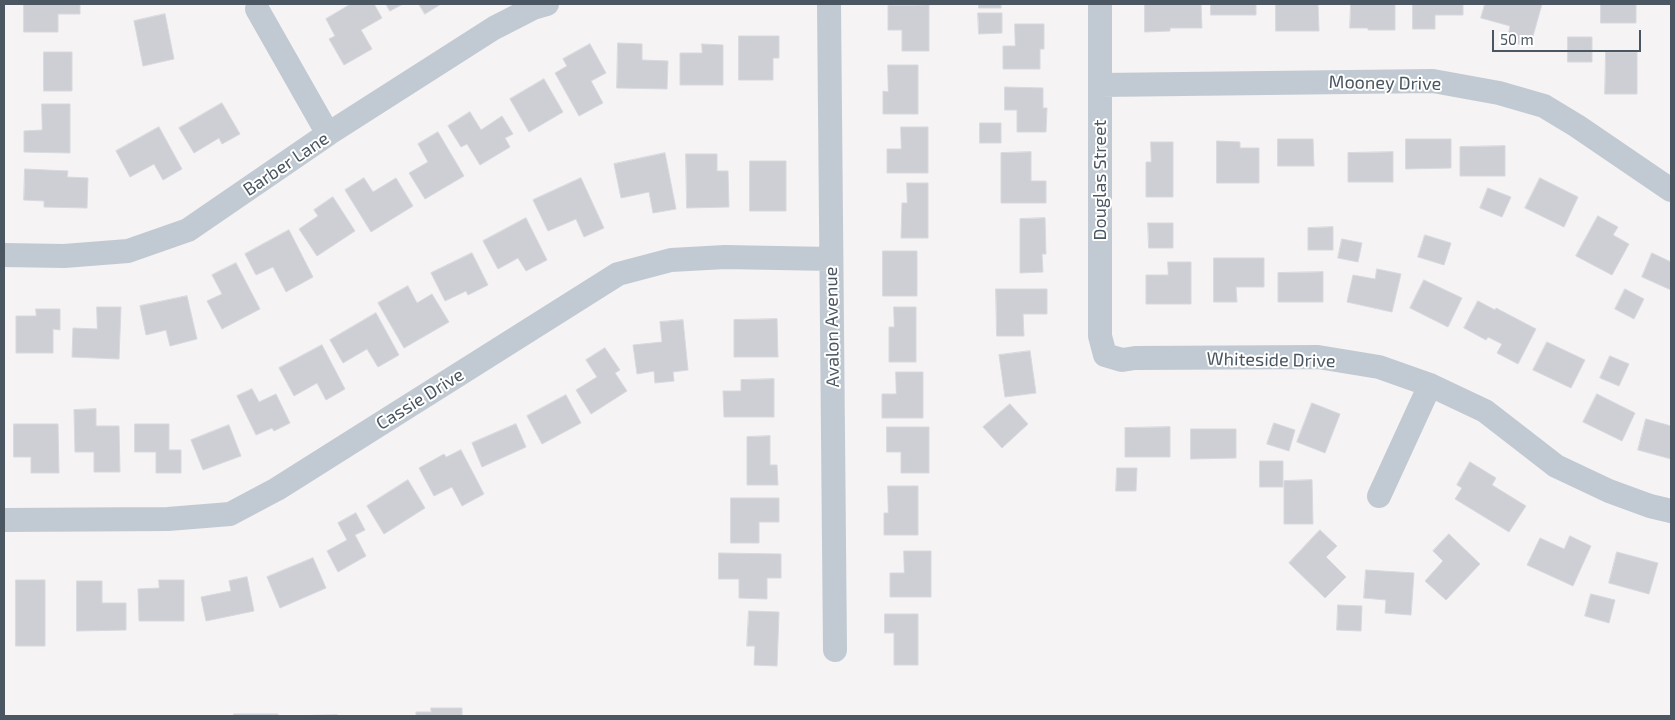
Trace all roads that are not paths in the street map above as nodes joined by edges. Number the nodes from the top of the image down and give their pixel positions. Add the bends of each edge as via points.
1 (547, 4) edge
2 (830, 4) edge
3 (1100, 4) edge
4 (257, 9) dead end
5 (1100, 85) junction
6 (328, 134) junction
7 (1671, 190) edge
8 (4, 255) edge
9 (831, 259) junction
10 (1105, 355) joint
11 (1430, 385) junction
12 (1379, 496) dead end
13 (1671, 510) edge
14 (4, 520) edge
15 (835, 650) dead end

1 - 6 street, Barber Lane via 494,28
2 - 9 street, Avalon Avenue
3 - 5 street, Douglas Street
4 - 6 street
5 - 7 street, Mooney Drive via 1433,81 1490,91 1544,106
5 - 10 street, Douglas Street via 1100,336
6 - 8 street, Barber Lane via 188,230 128,251 64,256
9 - 14 street, Cassie Drive via 725,257 671,260 618,274 277,489 230,514 168,519
9 - 15 street, Avalon Avenue
10 - 11 street, Whiteside Drive via 1122,360 1318,357 1379,367
11 - 12 street
11 - 13 street, Whiteside Drive via 1485,411 1556,466 1650,506

